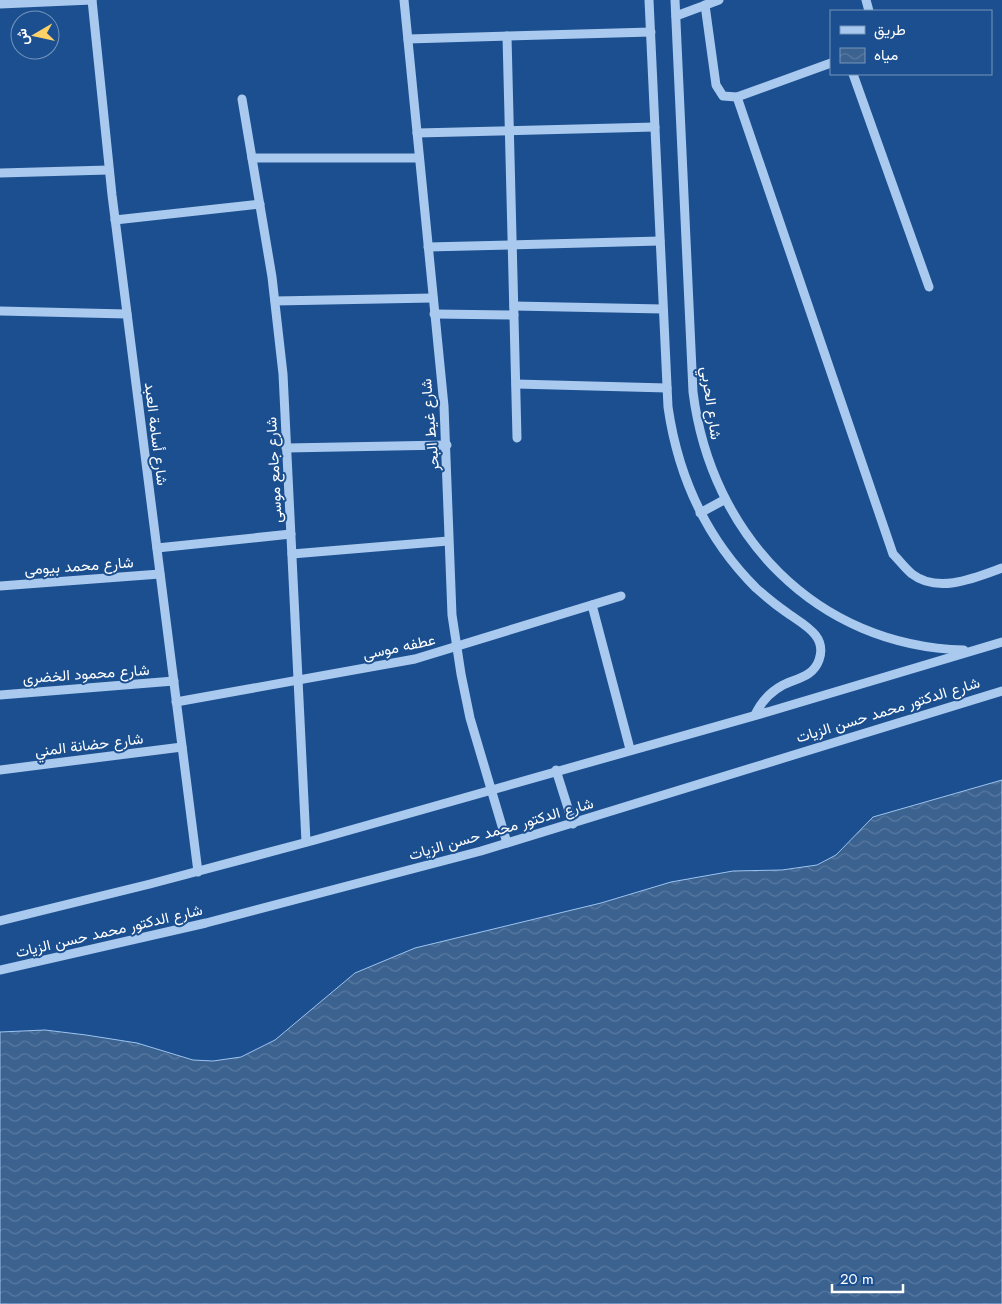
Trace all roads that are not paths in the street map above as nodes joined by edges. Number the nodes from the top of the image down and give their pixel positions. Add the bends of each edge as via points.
1 (92, 0) edge
2 (404, 0) edge
3 (650, 0) edge
4 (675, 0) edge
5 (719, 0) edge
6 (0, 4) edge
7 (705, 5) junction
8 (676, 16) junction
9 (651, 32) junction
10 (507, 36) junction
11 (408, 39) junction
12 (830, 63) edge
13 (853, 75) edge
14 (737, 97) junction
15 (242, 99) dead end
16 (655, 127) junction
17 (509, 130) junction
18 (417, 133) junction
19 (252, 158) junction
20 (419, 158) junction
21 (109, 170) junction
22 (0, 173) edge
23 (260, 204) junction
24 (115, 220) junction
25 (660, 241) junction
26 (512, 244) junction
27 (428, 247) junction
28 (930, 287) dead end
29 (433, 298) junction
30 (275, 301) junction
31 (663, 308) junction
32 (0, 310) edge
33 (514, 310) junction
34 (127, 314) junction
35 (434, 314) junction
36 (516, 384) junction
37 (667, 388) junction
38 (517, 438) dead end
39 (447, 445) junction
40 (286, 448) junction
41 (724, 500) junction
42 (700, 513) junction
43 (291, 534) junction
44 (448, 541) junction
45 (157, 548) junction
46 (292, 554) junction
47 (1002, 568) edge
48 (160, 574) junction
49 (0, 586) edge
50 (621, 596) dead end
51 (592, 605) junction
52 (1002, 642) edge
53 (456, 648) junction
54 (974, 650) junction
55 (298, 680) junction
56 (174, 681) junction
57 (1002, 691) edge
58 (0, 695) edge
59 (176, 702) junction
60 (755, 715) junction
61 (182, 747) junction
62 (630, 749) junction
63 (0, 770) edge
64 (556, 770) junction
65 (491, 789) junction
66 (573, 824) junction
67 (306, 842) junction
68 (508, 843) junction
69 (198, 872) junction
70 (0, 921) edge
71 (0, 970) edge

1 - 6 street
1 - 21 street, شارع أسامة العبد
2 - 11 street, شارع غيط البحر
3 - 9 street
4 - 8 street, شارع الحربي
5 - 7 street
7 - 8 street
7 - 14 street via 716,85 723,96
8 - 41 street, شارع الحربي via 693,392 706,459
9 - 10 street
9 - 16 street
10 - 11 street
10 - 17 street
11 - 18 street, شارع غيط البحر
12 - 14 street
13 - 28 street
14 - 47 street via 893,554 914,575 941,584 969,580
15 - 19 street, شارع جامع موسى
16 - 17 street
16 - 25 street
17 - 18 street
17 - 26 street
18 - 20 street, شارع غيط البحر
19 - 20 street
19 - 23 street, شارع جامع موسى
20 - 27 street, شارع غيط البحر
21 - 22 street
21 - 24 street, شارع أسامة العبد
23 - 24 street
23 - 30 street, شارع جامع موسى
24 - 34 street, شارع أسامة العبد
25 - 26 street
25 - 31 street
26 - 27 street
26 - 33 street
27 - 29 street, شارع غيط البحر
29 - 30 street
29 - 35 street, شارع غيط البحر
30 - 40 street, شارع جامع موسى via 283,374
31 - 33 street
31 - 37 street
32 - 34 street
33 - 35 street
33 - 36 street
34 - 45 street, شارع أسامة العبد
35 - 39 street, شارع غيط البحر
36 - 37 street
36 - 38 street
37 - 42 street via 674,444
39 - 40 street
39 - 44 street, شارع غيط البحر
40 - 43 street, شارع جامع موسى
41 - 42 street
41 - 54 street, شارع الحربي via 763,556 787,580 820,605 855,625 894,639 934,648
42 - 60 street via 744,575 779,607 810,628 819,642 819,660 809,674 784,684 770,694
43 - 45 street
43 - 46 street, شارع جامع موسى
44 - 46 street
44 - 53 street, شارع غيط البحر
45 - 48 street, شارع أسامة العبد
46 - 55 street, شارع جامع موسى
48 - 49 street, شارع محمد بيومى
48 - 56 street, شارع أسامة العبد
50 - 51 street, عطفه موسى
51 - 53 street, عطفه موسى
51 - 62 street
52 - 54 street
53 - 55 street, عطفه موسى via 415,659
53 - 65 street, شارع غيط البحر via 470,718
54 - 60 street
55 - 59 street, عطفه موسى
55 - 67 street, شارع جامع موسى
56 - 58 street, شارع محمود الخضرى
56 - 59 street, شارع أسامة العبد
57 - 66 street, شارع الدكتور محمد حسن الزيات
59 - 61 street, شارع أسامة العبد
60 - 62 street
61 - 63 street, شارع حضانة المني
61 - 69 street, شارع أسامة العبد
62 - 64 street
64 - 65 street
64 - 66 street
65 - 67 street
65 - 68 street, شارع غيط البحر
66 - 68 street, شارع الدكتور محمد حسن الزيات
67 - 69 street
68 - 71 street, شارع الدكتور محمد حسن الزيات via 256,911
69 - 70 street

